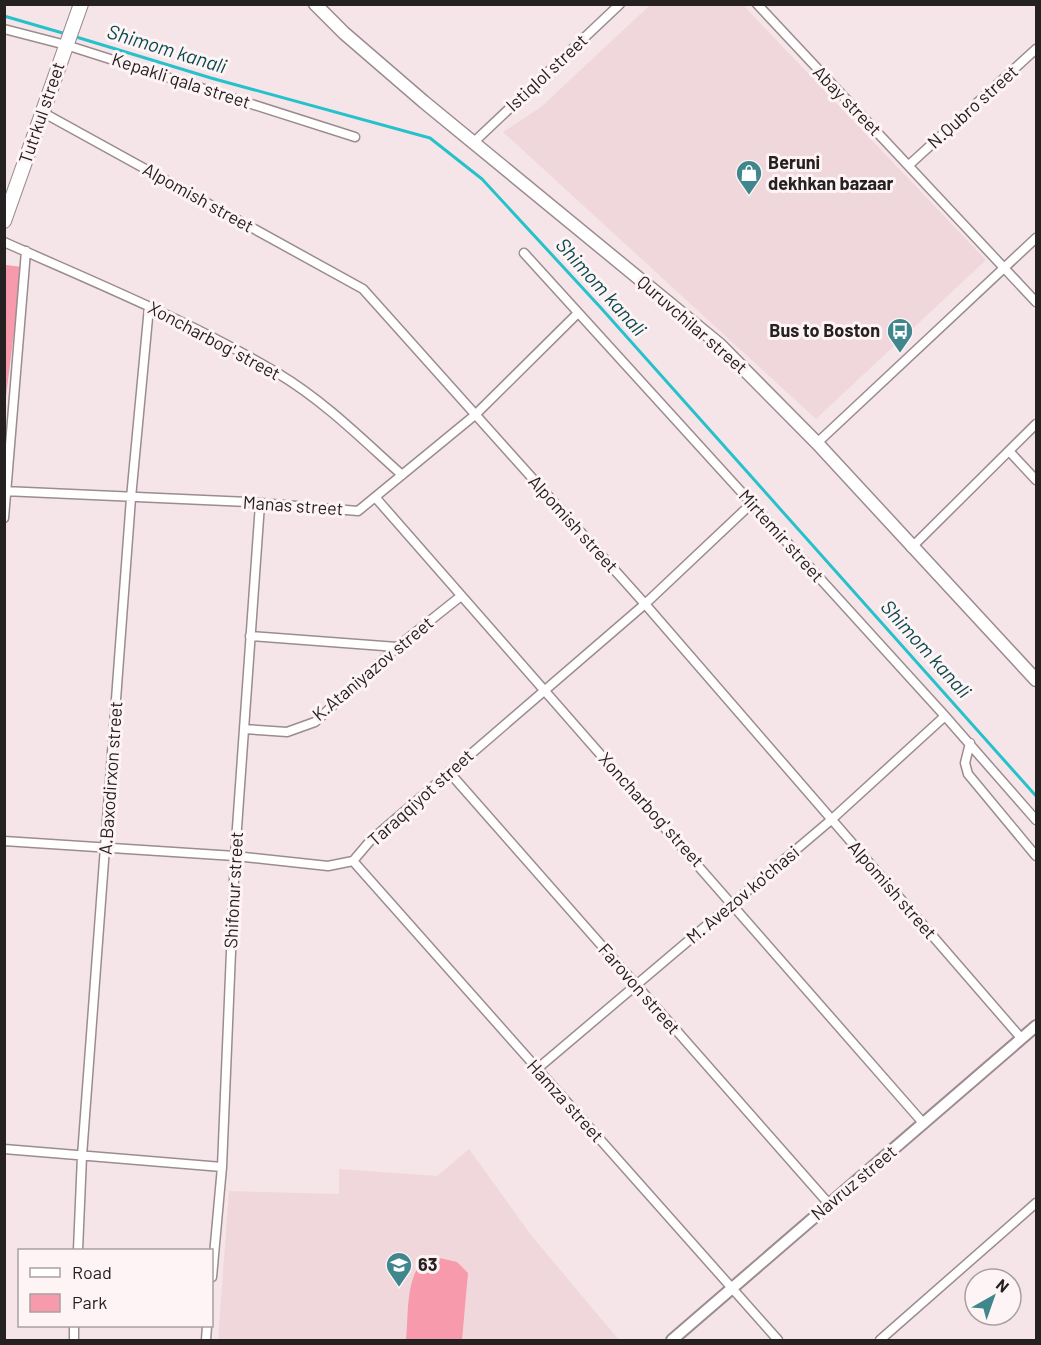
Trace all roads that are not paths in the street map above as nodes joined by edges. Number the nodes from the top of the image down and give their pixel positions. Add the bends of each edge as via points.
1 (81, 4) edge
2 (315, 4) edge
3 (620, 4) edge
4 (757, 4) edge
5 (4, 29) edge
6 (68, 42) junction
7 (1036, 49) edge
8 (42, 112) junction
9 (356, 137) dead end
10 (475, 141) junction
11 (909, 165) junction
12 (4, 221) edge
13 (1036, 238) edge
14 (4, 242) edge
15 (26, 251) junction
16 (524, 253) dead end
17 (1003, 267) junction
18 (1036, 302) edge
19 (148, 307) junction
20 (578, 313) junction
21 (475, 415) junction
22 (1036, 424) edge
23 (817, 443) junction
24 (1009, 451) junction
25 (402, 475) junction
26 (1036, 480) edge
27 (5, 491) edge
28 (375, 497) junction
29 (131, 498) junction
30 (260, 504) junction
31 (752, 504) junction
32 (4, 518) edge
33 (911, 548) junction
34 (461, 596) junction
35 (645, 604) junction
36 (250, 636) junction
37 (397, 647) junction
38 (1036, 680) edge
39 (544, 689) junction
40 (945, 716) junction
41 (244, 729) junction
42 (970, 743) junction
43 (449, 772) junction
44 (831, 820) junction
45 (1036, 820) edge
46 (4, 841) edge
47 (106, 848) junction
48 (235, 856) junction
49 (1036, 856) edge
50 (353, 861) junction
51 (733, 903) junction
52 (636, 986) junction
53 (1036, 1026) edge
54 (1021, 1038) junction
55 (537, 1070) junction
56 (924, 1124) junction
57 (4, 1149) edge
58 (82, 1156) junction
59 (222, 1167) junction
60 (1036, 1203) edge
61 (830, 1204) junction
62 (78, 1249) edge
63 (213, 1266) edge
64 (732, 1288) junction
65 (672, 1341) edge
66 (778, 1341) edge
67 (880, 1341) edge

1 - 6 main road, Tutrkul street
2 - 10 main road, Quruvchilar street via 353,41
3 - 10 street, Istiqlol street
4 - 11 street, Abay street
5 - 6 street, Kepakli qala street
6 - 8 main road, Tutrkul street
6 - 9 street, Kepakli qala street
7 - 11 street, N.Qubro street
8 - 12 main road, Tutrkul street
8 - 21 street, Alpomish street via 363,289
10 - 23 main road, Quruvchilar street via 720,345
11 - 17 street, Abay street
13 - 17 street
14 - 15 street, Xoncharbog' street
15 - 19 street, Xoncharbog' street
15 - 27 street
16 - 20 street, Mirtemir street
17 - 18 street, Abay street
17 - 23 street
19 - 25 street, Xoncharbog' street via 279,374 338,418
19 - 29 street, A.Baxodirxon street
20 - 21 street, Manas street
20 - 31 street, Mirtemir street
21 - 25 street, Manas street
21 - 35 street, Alpomish street
22 - 24 street
23 - 33 main road, Quruvchilar street
24 - 26 street
24 - 33 street
25 - 28 street, Manas street
27 - 29 street, Manas street
27 - 32 street
28 - 30 street, Manas street via 358,511
28 - 34 street, Xoncharbog' street
29 - 30 street, Manas street
29 - 47 street, A.Baxodirxon street
30 - 36 street, Shifonur street
31 - 35 street, Taraqqiyot street
31 - 40 street, Mirtemir street
33 - 38 main road, Quruvchilar street
34 - 37 street, K.Ataniyazov street
34 - 39 street, Xoncharbog' street
35 - 39 street, Taraqqiyot street
35 - 44 street, Alpomish street
36 - 37 street
36 - 41 street, Shifonur street
37 - 41 street, K.Ataniyazov street via 315,722 287,732
39 - 43 street, Taraqqiyot street
39 - 51 street, Xoncharbog' street
40 - 42 street, Mirtemir street
40 - 44 street, M. Avezov ko'chasi
41 - 48 street, Shifonur street
42 - 45 street, Mirtemir street
42 - 49 street via 965,763 968,774
43 - 50 street, Taraqqiyot street via 370,841
43 - 52 street, Farovon street
44 - 51 street, M. Avezov ko'chasi
44 - 54 street, Alpomish street
46 - 47 street, Taraqqiyot street
47 - 48 street, Taraqqiyot street
47 - 58 street, A.Baxodirxon street
48 - 50 street, Taraqqiyot street via 328,866
48 - 59 street, Shifonur street
50 - 55 street, Hamza street
51 - 52 street, M. Avezov ko'chasi
51 - 56 street, Xoncharbog' street
52 - 55 street, M. Avezov ko'chasi
52 - 61 street, Farovon street
53 - 54 street, Navruz street
54 - 56 street, Navruz street
55 - 64 street, Hamza street
56 - 61 street, Navruz street
57 - 58 street
58 - 59 street
58 - 62 street, A.Baxodirxon street
59 - 63 street, Shifonur street
60 - 67 street
61 - 64 street, Navruz street
64 - 65 street, Navruz street
64 - 66 street, Hamza street

